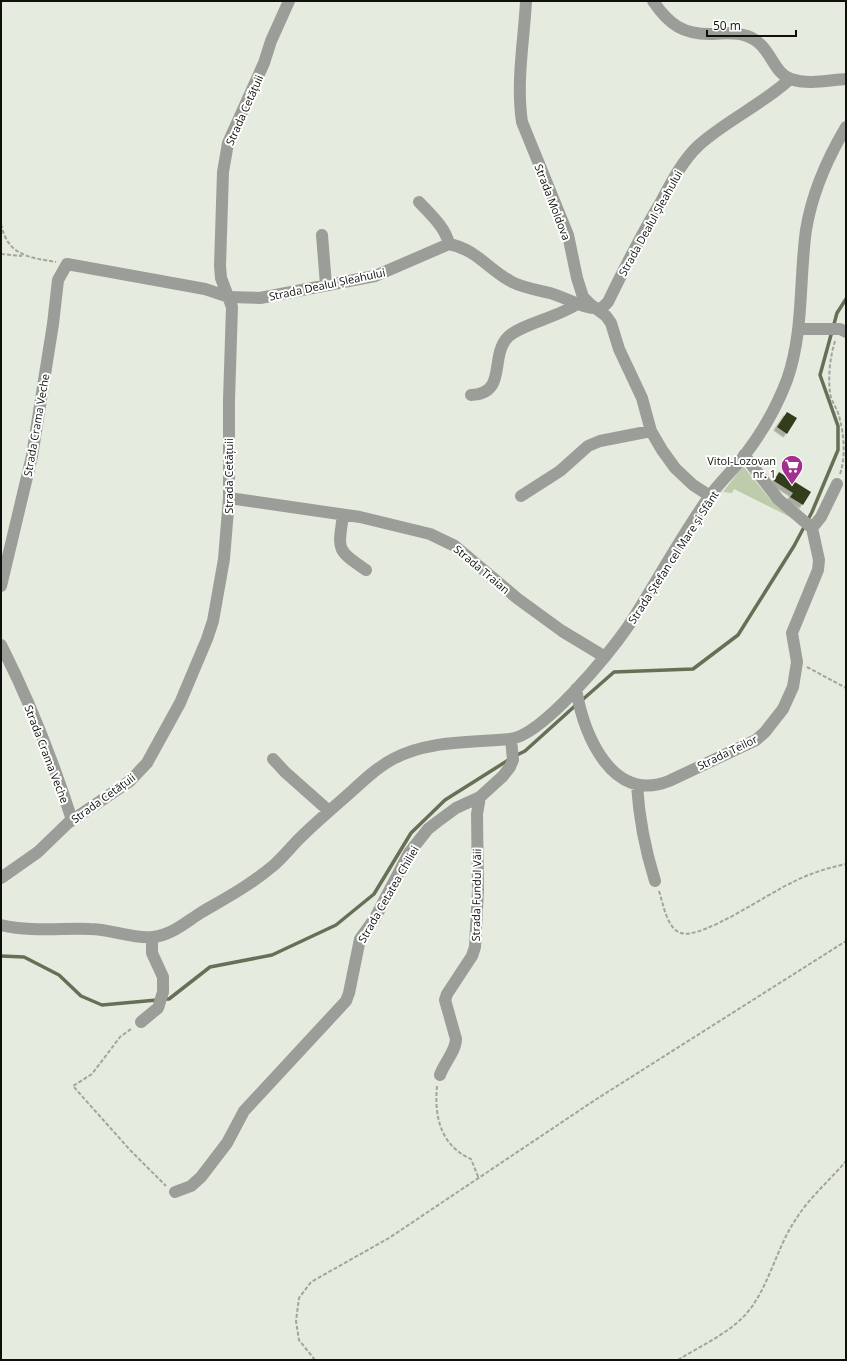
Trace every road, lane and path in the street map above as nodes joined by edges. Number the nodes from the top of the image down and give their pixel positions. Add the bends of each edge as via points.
1 (289, 1) edge
2 (526, 1) edge
3 (653, 1) edge
4 (790, 79) junction
5 (846, 79) edge
6 (846, 127) edge
7 (419, 202) dead end
8 (1, 224) edge
9 (322, 235) dead end
10 (449, 244) junction
11 (1, 254) edge
12 (22, 256) junction
13 (67, 264) junction
14 (326, 285) junction
15 (229, 297) junction
16 (577, 304) junction
17 (596, 309) junction
18 (798, 329) junction
19 (844, 329) edge
20 (470, 395) dead end
21 (651, 431) junction
22 (744, 456) junction
23 (837, 484) joint
24 (521, 496) dead end
25 (710, 496) junction
26 (229, 498) junction
27 (343, 515) junction
28 (812, 528) junction
29 (366, 570) dead end
30 (1, 586) edge
31 (1, 645) edge
32 (605, 657) junction
33 (797, 662) junction
34 (846, 688) edge
35 (578, 698) junction
36 (512, 750) junction
37 (273, 759) dead end
38 (637, 786) junction
39 (480, 797) junction
40 (329, 811) junction
41 (72, 820) junction
42 (846, 864) edge
43 (1, 878) edge
44 (655, 881) joint
45 (1, 925) edge
46 (152, 937) junction
47 (846, 941) edge
48 (141, 1022) joint
49 (440, 1075) joint
50 (846, 1161) edge
51 (479, 1179) junction
52 (175, 1192) joint
53 (315, 1360) edge
54 (678, 1360) edge

1 - 15 street, Strada Cetățuii via 225,156 220,266 223,284
2 - 17 street, Strada Moldova via 521,61 522,122 568,236 580,289
3 - 4 street via 669,21 693,34 734,33 758,42 781,72
4 - 5 street
4 - 17 street, Strada Dealul Șleahului via 690,155 640,236 608,302 602,308
6 - 18 street, Strada Ștefan cel Mare și Sfânt via 834,147 812,200 806,232
7 - 10 street via 444,230
8 - 12 path via 9,243
9 - 14 street
10 - 14 street, Strada Dealul Șleahului via 382,274
10 - 16 street via 470,250 511,281 563,297
11 - 12 path
12 - 13 path
13 - 15 street, Strada Dealul Șleahului via 205,289
13 - 30 street, Strada Crama Veche via 58,280 54,324 32,456
14 - 15 street, Strada Dealul Șleahului via 296,293 260,298
15 - 26 street, Strada Cetățuii via 232,318
16 - 17 street
16 - 20 street via 508,337 503,344 493,382 488,391 481,395
17 - 21 street, Strada Moldova via 612,323 619,349 642,398
18 - 19 street
18 - 22 street, Strada Ștefan cel Mare și Sfânt via 787,380 761,431
19 - 23 path via 834,343 830,364 830,394 839,415 844,451
21 - 24 street via 600,441 588,446 560,470
21 - 25 street, Strada Moldova via 675,468 693,485
22 - 25 street, Strada Ștefan cel Mare și Sfânt
22 - 28 street via 778,499
23 - 28 street via 821,517
25 - 32 street, Strada Ștefan cel Mare și Sfânt via 638,612
26 - 27 street, Strada Traian
26 - 41 street, Strada Cetățuii via 224,559 213,621 180,703 147,762 130,781
27 - 29 street via 338,542 344,555
27 - 32 street, Strada Traian via 416,530 455,546 518,599 562,631
28 - 33 street, Strada Teilor via 819,560 818,570 792,633
31 - 41 street, Strada Crama Veche via 63,791
32 - 35 street, Strada Ștefan cel Mare și Sfânt
33 - 34 path
33 - 38 street, Strada Teilor via 789,699 756,740 669,781 656,786
35 - 36 street, Strada Ștefan cel Mare și Sfânt via 536,727
35 - 38 street via 589,736 604,761
36 - 39 street, Strada Cetatea Chiliei via 510,767
36 - 40 street, Strada Ștefan cel Mare și Sfânt via 474,741 431,746 399,756 370,775
37 - 40 street
38 - 44 street via 638,810 645,849
39 - 49 street, Strada Fundul Văii via 477,814 478,890 475,947 444,1000 456,1045 443,1065
39 - 52 street, Strada Cetatea Chiliei via 456,808 428,829 409,853 375,918 360,939 346,1001 244,1111 226,1143 201,1177 191,1186
40 - 46 street, Strada Ștefan cel Mare și Sfânt via 258,878 180,927
41 - 43 street, Strada Cetățuii via 38,852
42 - 44 path via 792,882 720,923 693,934 680,933 672,926
45 - 46 street, Strada Ștefan cel Mare și Sfânt via 25,930 90,928
46 - 48 street via 152,953 163,977 163,992 158,1008
47 - 51 path via 595,1100
48 - 52 path via 120,1037 92,1074 73,1086 161,1183
49 - 51 path via 436,1087 439,1122 447,1142 460,1154 471,1159
50 - 54 path via 796,1218 758,1297 746,1314 730,1328
51 - 53 path via 389,1238 311,1282 299,1298 296,1321 299,1340

